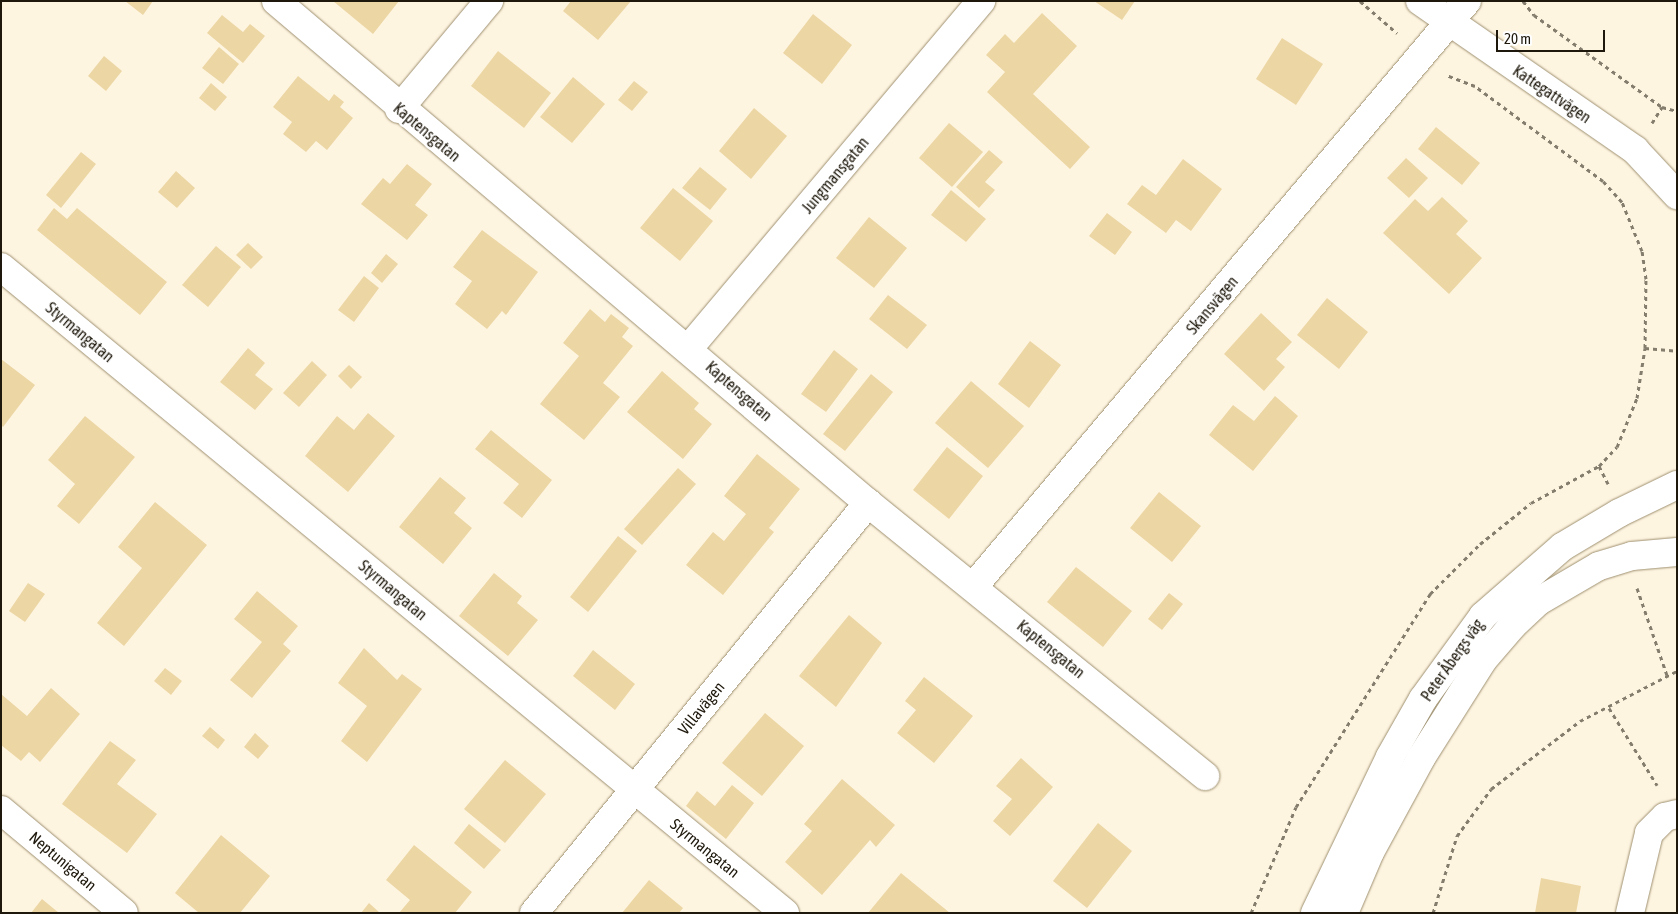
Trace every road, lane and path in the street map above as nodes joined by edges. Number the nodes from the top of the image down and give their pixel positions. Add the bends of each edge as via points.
1 (276, 1) edge
2 (489, 1) edge
3 (981, 1) edge
4 (1360, 1) edge
5 (1420, 1) edge
6 (1467, 1) edge
7 (1523, 1) edge
8 (1451, 24) junction
9 (1420, 60) junction
10 (399, 109) junction
11 (1677, 111) edge
12 (1677, 195) edge
13 (1, 266) edge
14 (689, 348) junction
15 (1646, 348) junction
16 (1677, 351) edge
17 (1677, 485) edge
18 (868, 503) junction
19 (1677, 552) edge
20 (974, 586) junction
21 (1677, 671) edge
22 (1609, 708) junction
23 (1206, 776) dead end
24 (634, 789) junction
25 (1, 810) edge
26 (1671, 815) edge
27 (124, 913) edge
28 (534, 913) edge
29 (785, 913) edge
30 (1251, 913) edge
31 (1315, 913) edge
32 (1344, 913) edge
33 (1433, 913) edge
34 (1630, 913) edge

1 - 10 street, Kaptensgatan
2 - 10 street
3 - 14 street, Jungmansgatan
4 - 9 path via 1392,25
5 - 8 street, Kattegattvägen
6 - 8 street, Skansvägen
7 - 11 path via 1534,15 1662,107
8 - 9 street, Skansvägen
8 - 12 street, Kattegattvägen via 1635,150
9 - 15 path via 1475,86 1603,182 1622,202 1642,251
9 - 20 street, Skansvägen
10 - 14 street, Kaptensgatan
13 - 24 street, Styrmangatan
14 - 18 street, Kaptensgatan
15 - 16 path
15 - 30 path via 1630,423 1617,447 1599,466 1531,503 1480,544 1430,594 1296,806
17 - 31 street, Peter Åbergs väg via 1619,512 1562,547 1483,616 1423,699 1390,757
18 - 20 street, Kaptensgatan
18 - 24 street, Villavägen
19 - 32 street, Peter Åbergs väg via 1632,556 1599,566 1539,601 1513,625 1484,660 1421,758 1370,852
20 - 23 street, Kaptensgatan
21 - 22 path
22 - 26 path via 1654,778
22 - 33 path via 1580,721 1491,789 1474,808 1457,836
24 - 28 street, Villavägen
24 - 29 street, Styrmangatan
25 - 27 street, Neptunigatan
26 - 34 street via 1649,833

